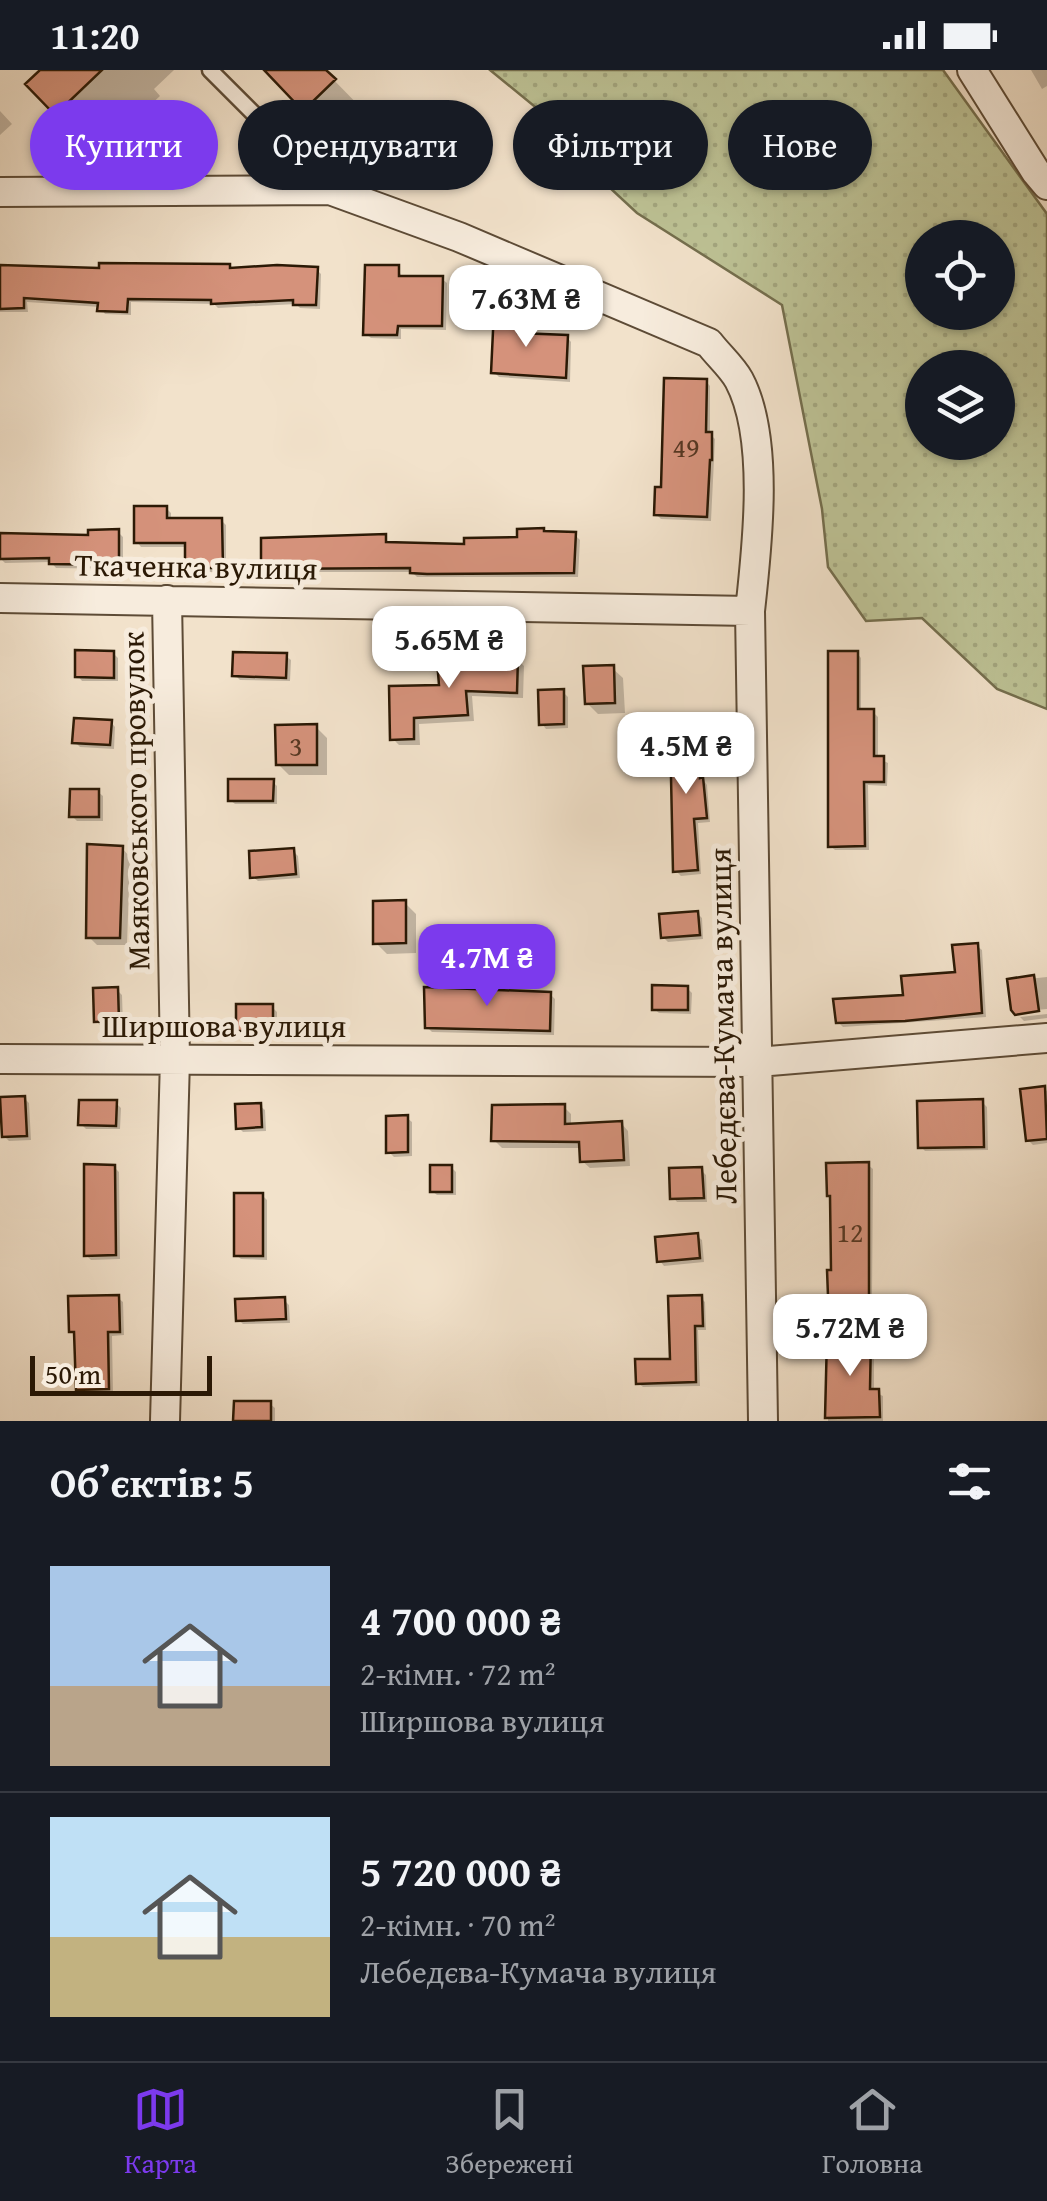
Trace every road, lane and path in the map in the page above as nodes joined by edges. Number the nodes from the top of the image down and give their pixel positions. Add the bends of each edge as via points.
1 (210, 70) edge
2 (972, 70) edge
3 (240, 100) edge
4 (1047, 184) edge
5 (330, 190) joint
6 (0, 192) edge
7 (0, 598) edge
8 (167, 600) junction
9 (750, 611) junction
10 (1047, 1038) edge
11 (0, 1059) edge
12 (175, 1059) junction
13 (758, 1062) junction
14 (166, 1421) edge
15 (763, 1421) edge

1 - 3 lane
2 - 4 street
5 - 6 street
5 - 9 street, Лебедєва-Кумача вулиця via 709,344 738,378 751,413 760,512
7 - 8 street, Ткаченка вулиця
8 - 9 street, Ткаченка вулиця
8 - 12 street, Маяковського провулок
9 - 13 street, Лебедєва-Кумача вулиця
10 - 13 street, Ширшова вулиця
11 - 12 street, Ширшова вулиця
12 - 13 street, Ширшова вулиця
12 - 14 street, Маяковського провулок
13 - 15 street, Лебедєва-Кумача вулиця

